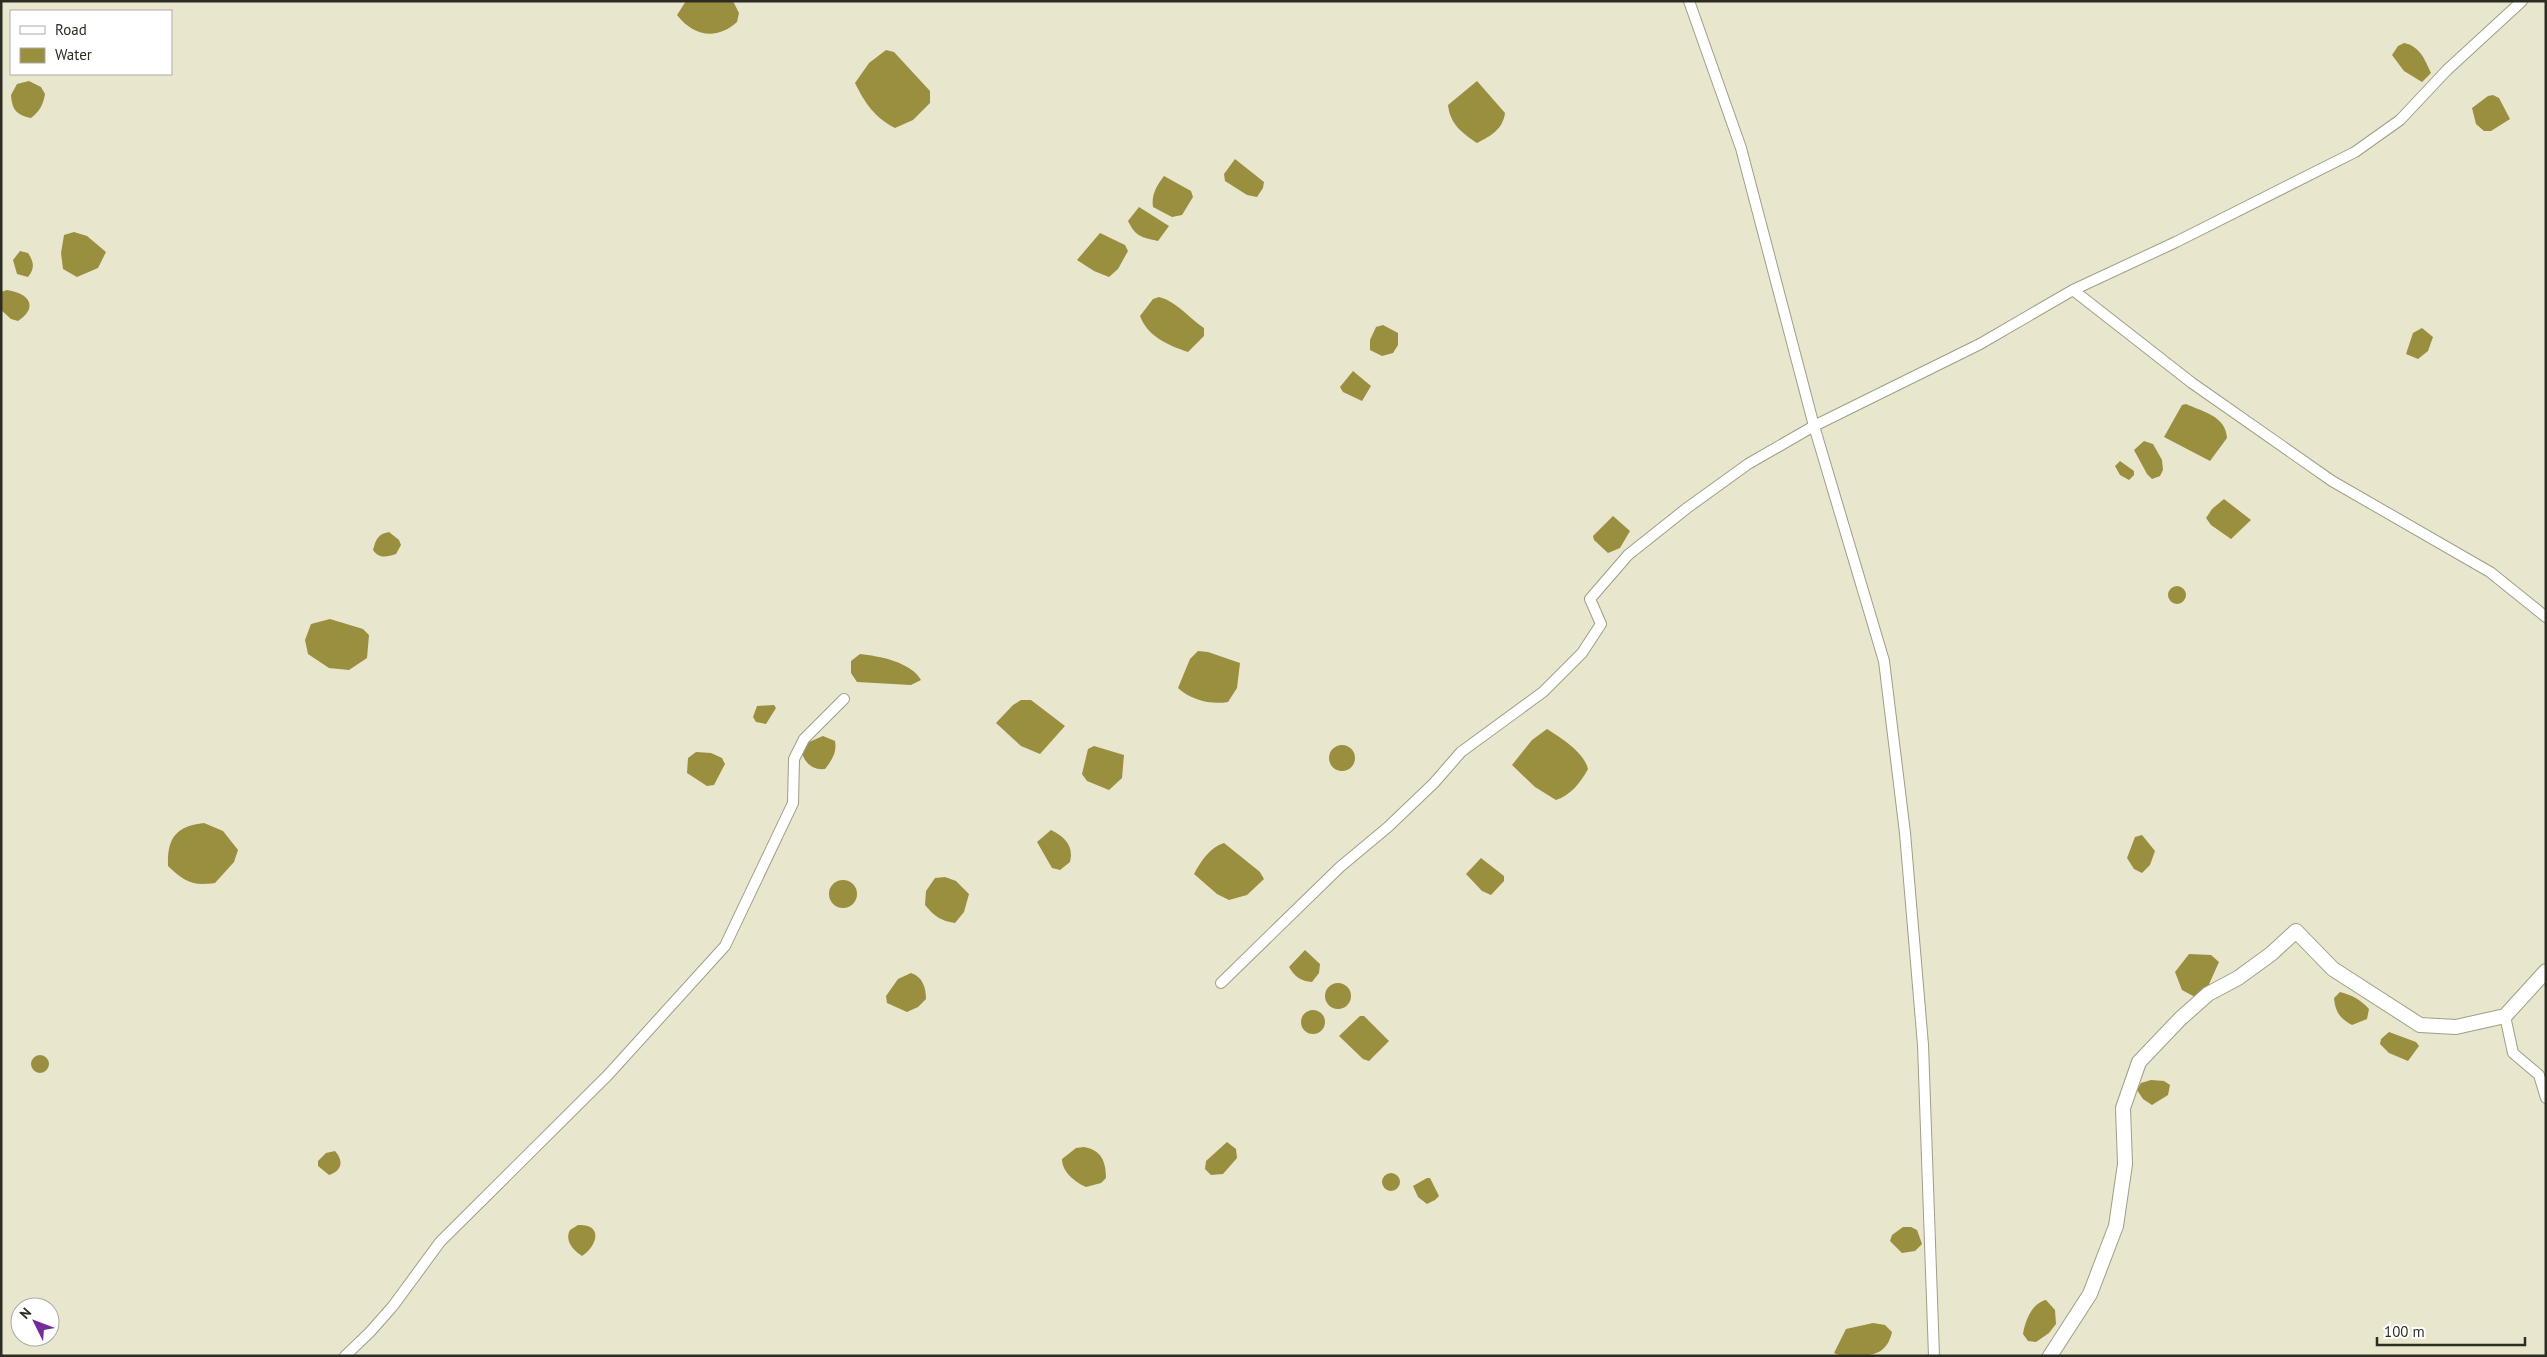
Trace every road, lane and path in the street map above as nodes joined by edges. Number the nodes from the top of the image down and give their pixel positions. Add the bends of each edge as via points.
1 (1689, 1) edge
2 (2522, 1) edge
3 (2073, 290) junction
4 (1814, 426) junction
5 (2546, 617) edge
6 (844, 700) dead end
7 (2546, 971) edge
8 (1221, 983) dead end
9 (2505, 1016) junction
10 (2546, 1098) edge
11 (345, 1356) edge
12 (1934, 1356) edge
13 (2050, 1356) edge

1 - 4 street via 1741,148
2 - 3 street via 2447,70 2400,120 2355,152
3 - 4 street via 1980,344
3 - 5 street via 2192,383 2332,482 2490,572
4 - 8 street via 1748,464 1628,556 1590,599 1601,624 1582,653 1543,692 1461,752 1401,814
4 - 12 street via 1884,660 1905,833 1923,1045
6 - 11 street via 804,738 794,759 793,803 725,946 608,1075 440,1242 393,1306
7 - 9 main road
9 - 10 street via 2513,1052 2538,1075
9 - 13 main road via 2456,1027 2420,1025 2333,969 2296,932 2244,973 2208,994 2139,1062 2123,1108 2125,1164 2116,1226 2090,1294

